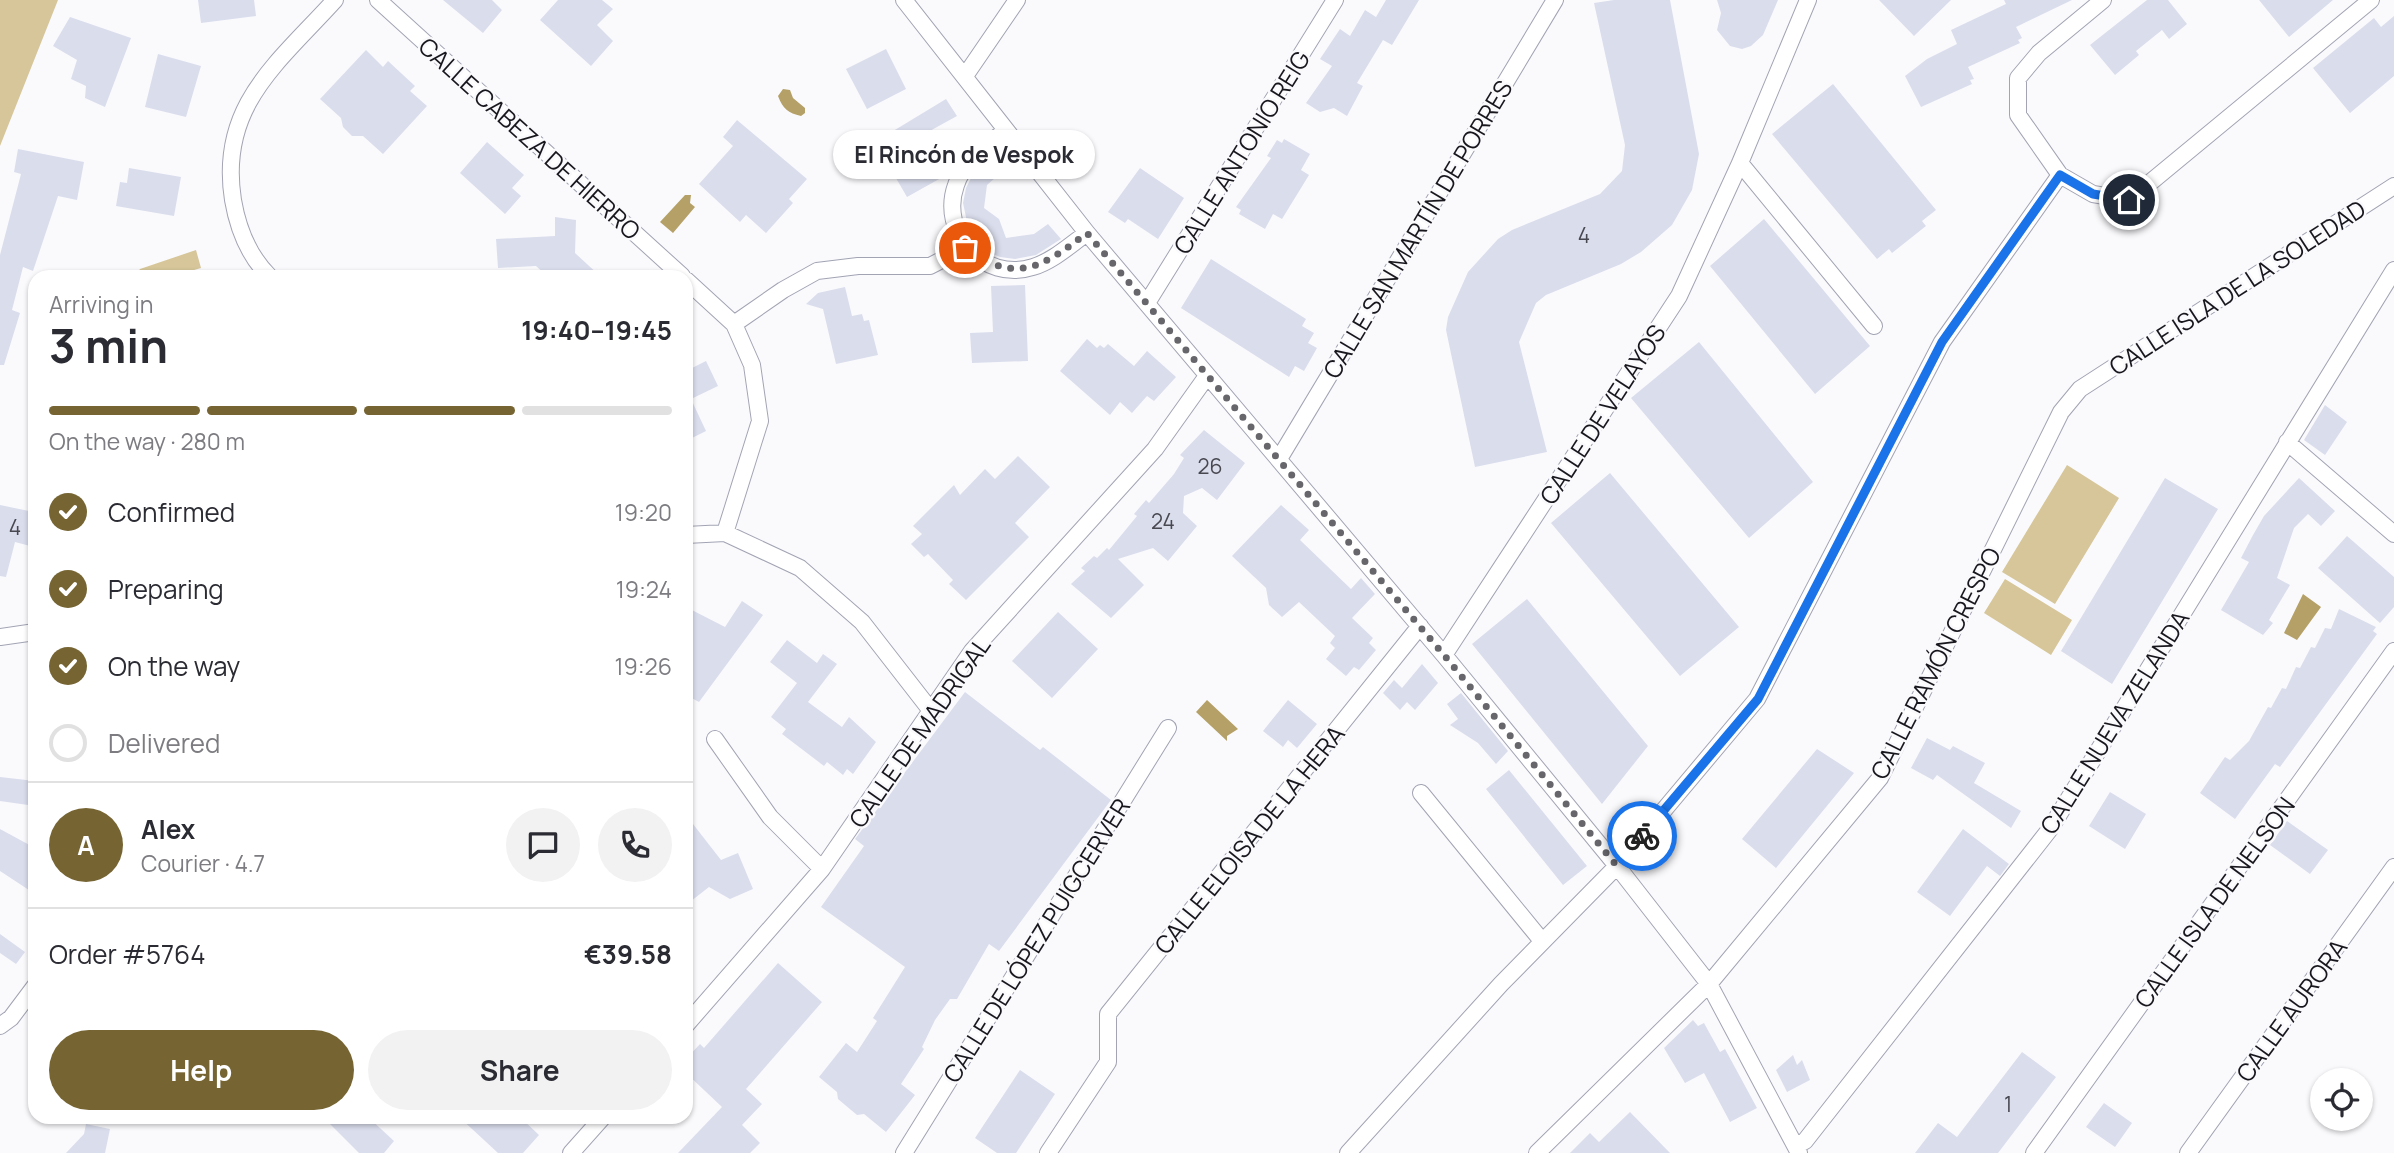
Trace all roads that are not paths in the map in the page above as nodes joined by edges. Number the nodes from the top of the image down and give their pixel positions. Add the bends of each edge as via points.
1 (335, 0) edge
2 (379, 0) edge
3 (904, 0) edge
4 (1017, 0) edge
5 (1335, 0) edge
6 (1555, 0) edge
7 (1808, 0) edge
8 (2103, 0) edge
9 (2371, 0) edge
10 (965, 76) junction
11 (1006, 130) junction
12 (1740, 163) junction
13 (2060, 175) junction
14 (2394, 186) edge
15 (1087, 233) junction
16 (965, 248) junction
17 (265, 270) edge
18 (675, 270) edge
19 (2394, 270) edge
20 (693, 286) edge
21 (1147, 303) junction
22 (734, 324) junction
23 (1874, 326) dead end
24 (1207, 376) junction
25 (2081, 389) joint
26 (2287, 442) junction
27 (1279, 459) junction
28 (724, 534) junction
29 (2394, 534) edge
30 (693, 535) edge
31 (1420, 626) junction
32 (28, 633) edge
33 (0, 637) edge
34 (2394, 651) edge
35 (1444, 655) junction
36 (932, 712) junction
37 (1168, 728) dead end
38 (715, 739) dead end
39 (1421, 793) dead end
40 (1617, 866) junction
41 (2394, 867) edge
42 (822, 869) junction
43 (1542, 941) junction
44 (1709, 984) junction
45 (28, 995) edge
46 (693, 1017) edge
47 (0, 1026) edge
48 (597, 1124) edge
49 (1797, 1150) edge
50 (571, 1153) edge
51 (904, 1153) edge
52 (1048, 1153) edge
53 (1348, 1153) edge
54 (1537, 1153) edge
55 (2034, 1153) edge
56 (2188, 1153) edge

1 - 17 street via 247,101 234,133 228,170 234,207 243,241
2 - 18 street, CALLE CABEZA DE HIERRO
3 - 10 street
4 - 10 street
5 - 21 street, CALLE ANTONIO REIG
6 - 27 street, CALLE SAN MARTÍN DE PORRES
7 - 12 street, CALLE DE VELAYOS
8 - 13 street via 2039,53 2018,78 2018,115
9 - 13 street via 2129,200 2093,194
10 - 11 street
11 - 15 street
11 - 16 street via 973,158 956,183 952,200
12 - 23 street
12 - 35 street, CALLE DE VELAYOS via 1679,296
13 - 40 street via 1942,342 1758,699
14 - 25 street, CALLE ISLA DE LA SOLEDAD
15 - 16 street via 1055,257 1030,268 1000,268
15 - 21 street
16 - 22 street via 930,267 858,266 817,271
19 - 26 street, CALLE NUEVA ZELANDA
20 - 22 street, CALLE CABEZA DE HIERRO
21 - 24 street
22 - 28 street, CALLE CABEZA DE HIERRO via 752,365 761,421
24 - 27 street
24 - 36 street, CALLE DE MADRIGAL via 1155,449 972,651
25 - 44 street, CALLE RAMÓN CRESPO via 2061,412 1880,778
26 - 29 street
26 - 49 street, CALLE NUEVA ZELANDA via 2050,829
27 - 31 street
28 - 30 street
28 - 36 street via 800,568 862,621
31 - 35 street
31 - 52 street, CALLE ELOISA DE LA HERA via 1108,1014 1108,1062
32 - 33 street
34 - 55 street, CALLE ISLA DE NELSON
35 - 40 street
36 - 42 street, CALLE DE MADRIGAL
37 - 51 street, CALLE DE LÓPEZ PUIGCERVER
38 - 42 street via 770,817
39 - 43 street
40 - 43 street
40 - 44 street
41 - 56 street, CALLE AURORA
42 - 46 street, CALLE DE MADRIGAL
43 - 53 street
44 - 49 street
44 - 54 street, CALLE RAMÓN CRESPO
45 - 47 street
48 - 50 street

